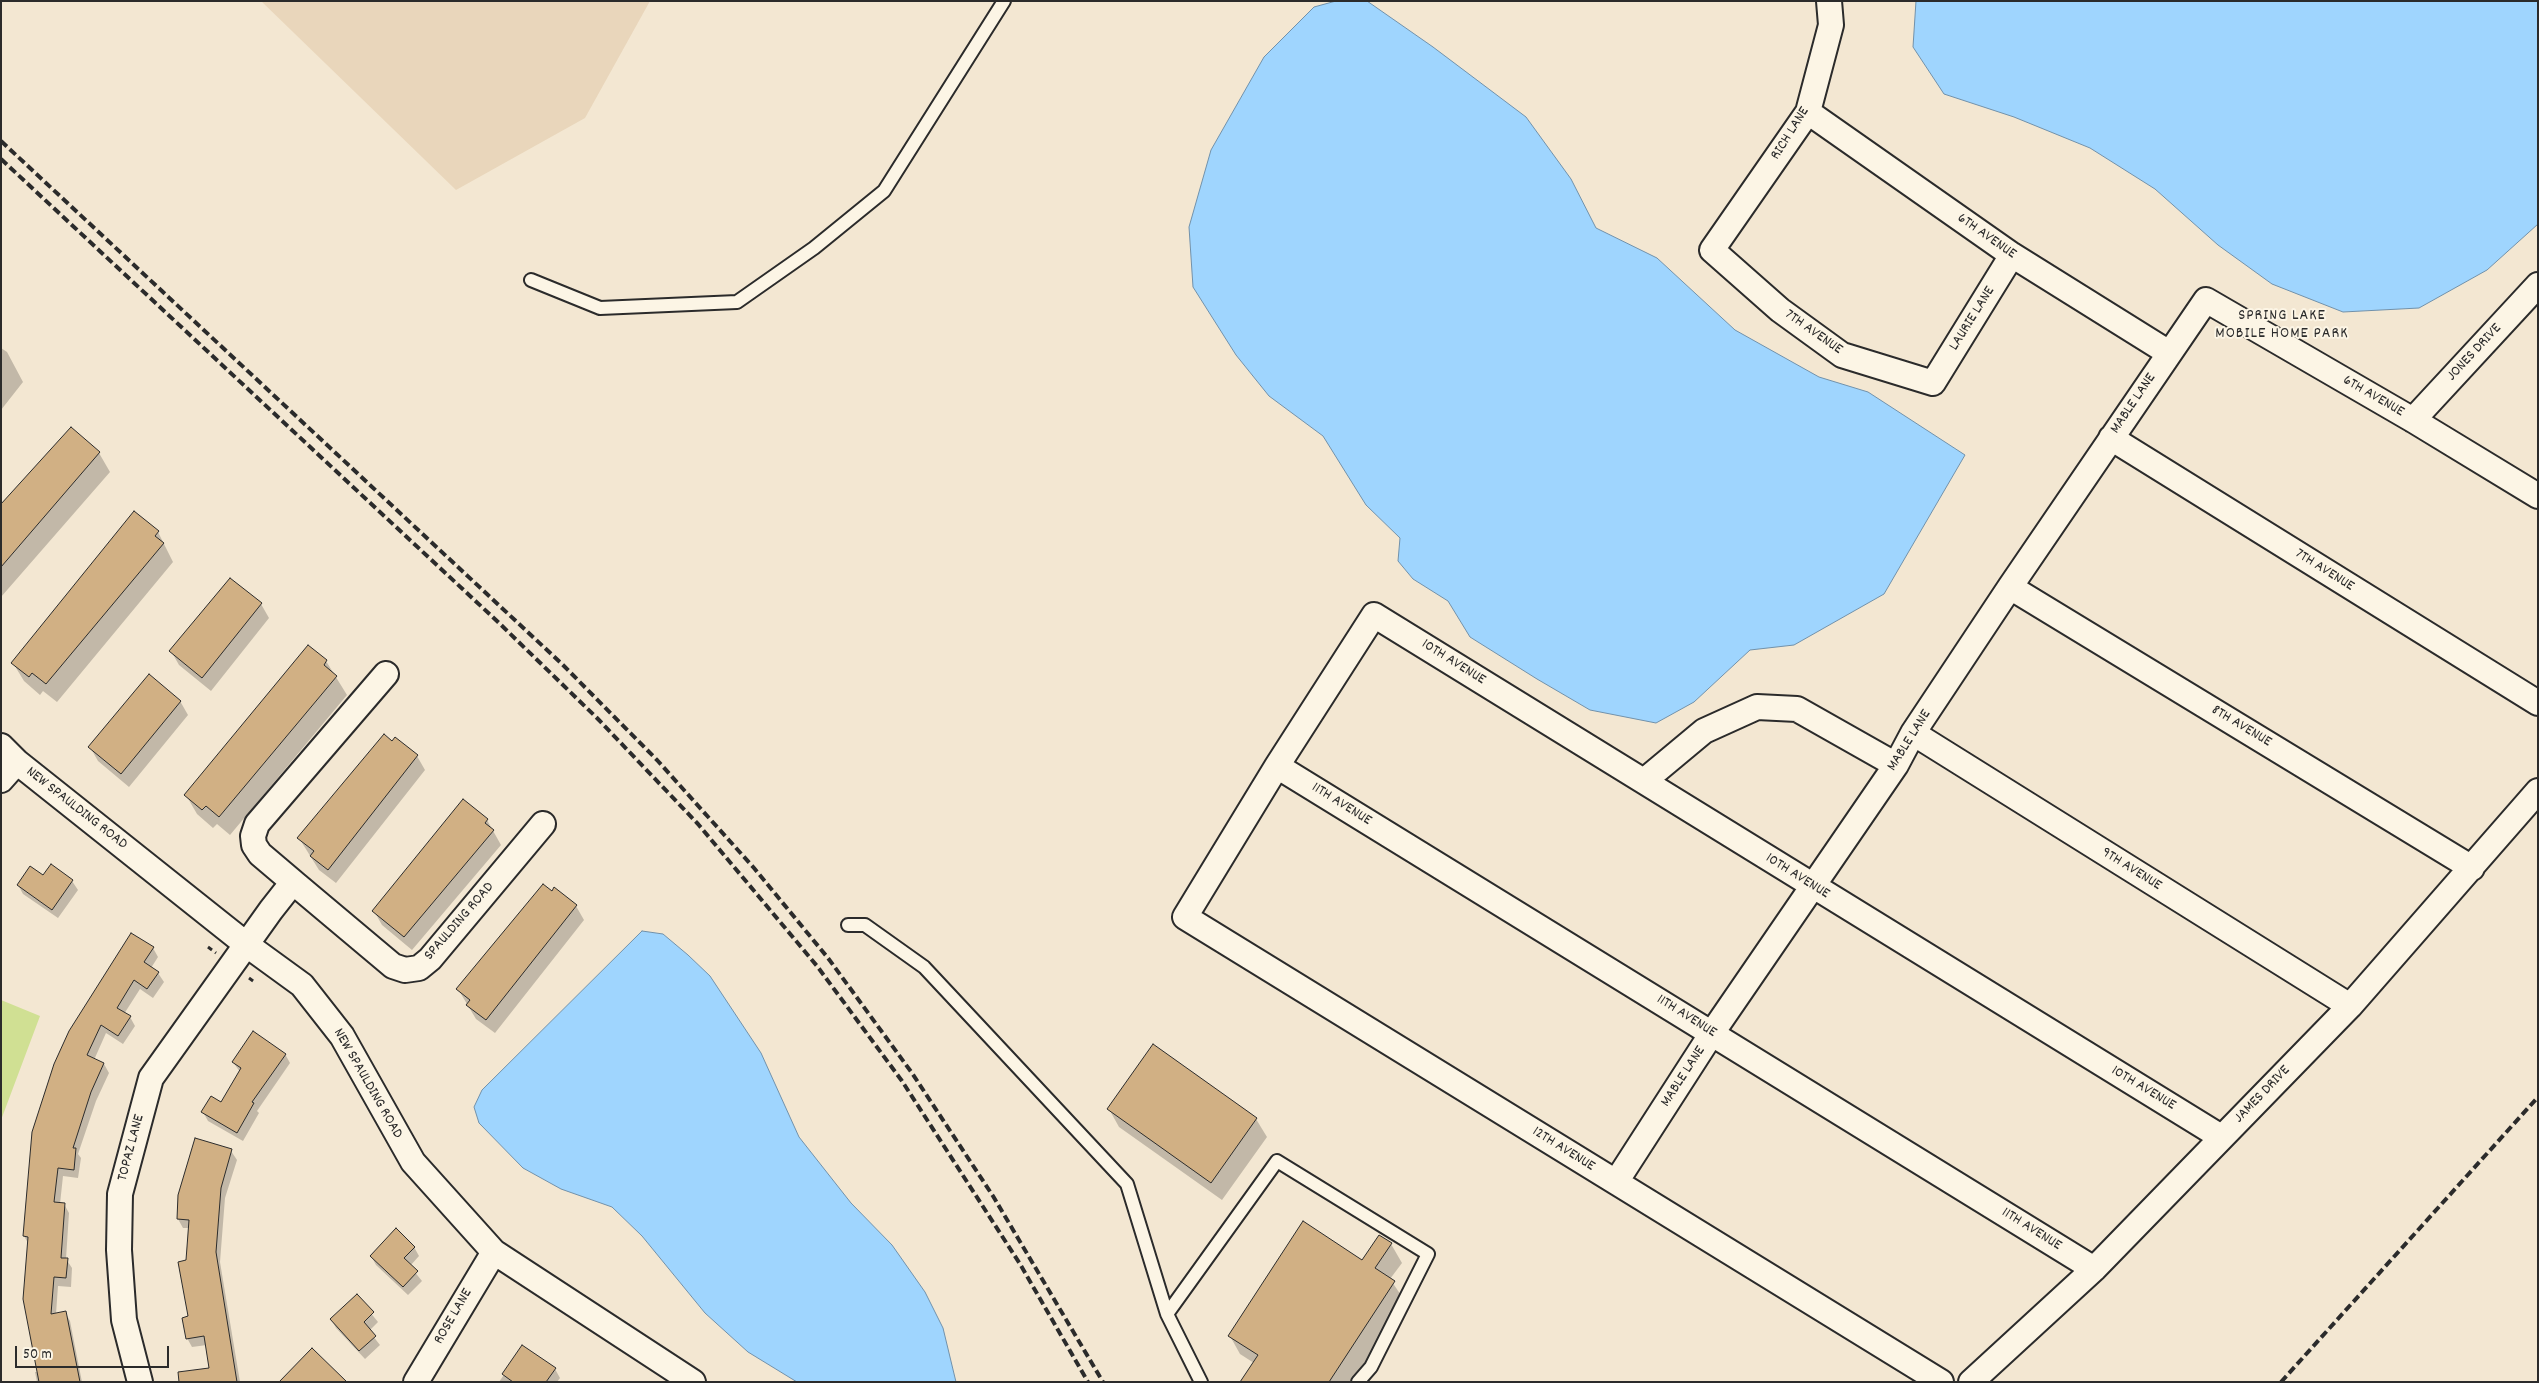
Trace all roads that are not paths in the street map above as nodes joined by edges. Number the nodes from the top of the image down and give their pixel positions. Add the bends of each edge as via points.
1 (1004, 1) edge
2 (1829, 1) edge
3 (1808, 112) junction
4 (1712, 250) joint
5 (2012, 255) junction
6 (531, 280) dead end
7 (2538, 285) edge
8 (2206, 300) joint
9 (2169, 353) junction
10 (1933, 383) joint
11 (2413, 420) junction
12 (2111, 438) junction
13 (2538, 496) edge
14 (2010, 587) junction
15 (386, 674) dead end
16 (2538, 703) edge
17 (1914, 733) junction
18 (9, 754) edge
19 (1896, 765) junction
20 (1277, 766) junction
21 (1, 780) edge
22 (1644, 781) junction
23 (2538, 791) edge
24 (543, 824) dead end
25 (2472, 868) junction
26 (293, 882) junction
27 (1811, 886) junction
28 (848, 925) dead end
29 (247, 945) junction
30 (2350, 1006) junction
31 (1712, 1033) junction
32 (2221, 1137) junction
33 (1616, 1182) junction
34 (494, 1252) junction
35 (2094, 1269) junction
36 (1167, 1314) junction
37 (140, 1382) edge
38 (416, 1382) edge
39 (693, 1382) edge
40 (1201, 1382) edge
41 (1358, 1382) edge
42 (1941, 1382) edge
43 (1971, 1382) edge

1 - 6 lane via 884,191 814,248 737,302 600,308
2 - 3 street, RICH LANE via 1831,26
3 - 4 street, RICH LANE
3 - 5 street, 6TH AVENUE
4 - 10 street, 7TH AVENUE via 1780,310 1842,355
5 - 9 street, 6TH AVENUE
5 - 10 street, LAURIE LANE
7 - 11 street, JONES DRIVE
8 - 9 street, MABLE LANE
8 - 11 street, 6TH AVENUE
9 - 12 street, MABLE LANE
11 - 13 street, 6TH AVENUE
12 - 14 street, MABLE LANE
12 - 16 street, 7TH AVENUE
14 - 17 street, MABLE LANE
14 - 25 street, 8TH AVENUE
15 - 26 street, SPAULDING ROAD via 257,824 254,845
17 - 19 street, MABLE LANE
17 - 30 street, 9TH AVENUE
18 - 21 street
18 - 29 street, NEW SPAULDING ROAD
19 - 22 street via 1797,709 1757,707 1704,731
19 - 27 street, MABLE LANE
20 - 22 street, 10TH AVENUE via 1374,615
20 - 31 street, 11TH AVENUE
20 - 33 street, 12TH AVENUE via 1185,917
22 - 27 street, 10TH AVENUE
23 - 25 street, JAMES DRIVE
24 - 26 street, SPAULDING ROAD via 419,968 405,970 392,966
25 - 30 street, JAMES DRIVE
26 - 29 street
27 - 31 street, MABLE LANE
27 - 32 street, 10TH AVENUE
28 - 36 lane via 865,925 924,967 1127,1184
29 - 34 street, NEW SPAULDING ROAD via 302,985 342,1036 413,1162
29 - 37 street, TOPAZ LANE via 152,1078 120,1194 119,1250 124,1320
30 - 32 street, JAMES DRIVE
31 - 33 street, MABLE LANE
31 - 35 street, 11TH AVENUE
32 - 35 street, JAMES DRIVE
33 - 42 street, 12TH AVENUE
34 - 38 street, ROSE LANE
34 - 39 street, NEW SPAULDING ROAD
35 - 43 street, JAMES DRIVE
36 - 40 lane
36 - 41 lane via 1276,1161 1428,1254 1370,1367

